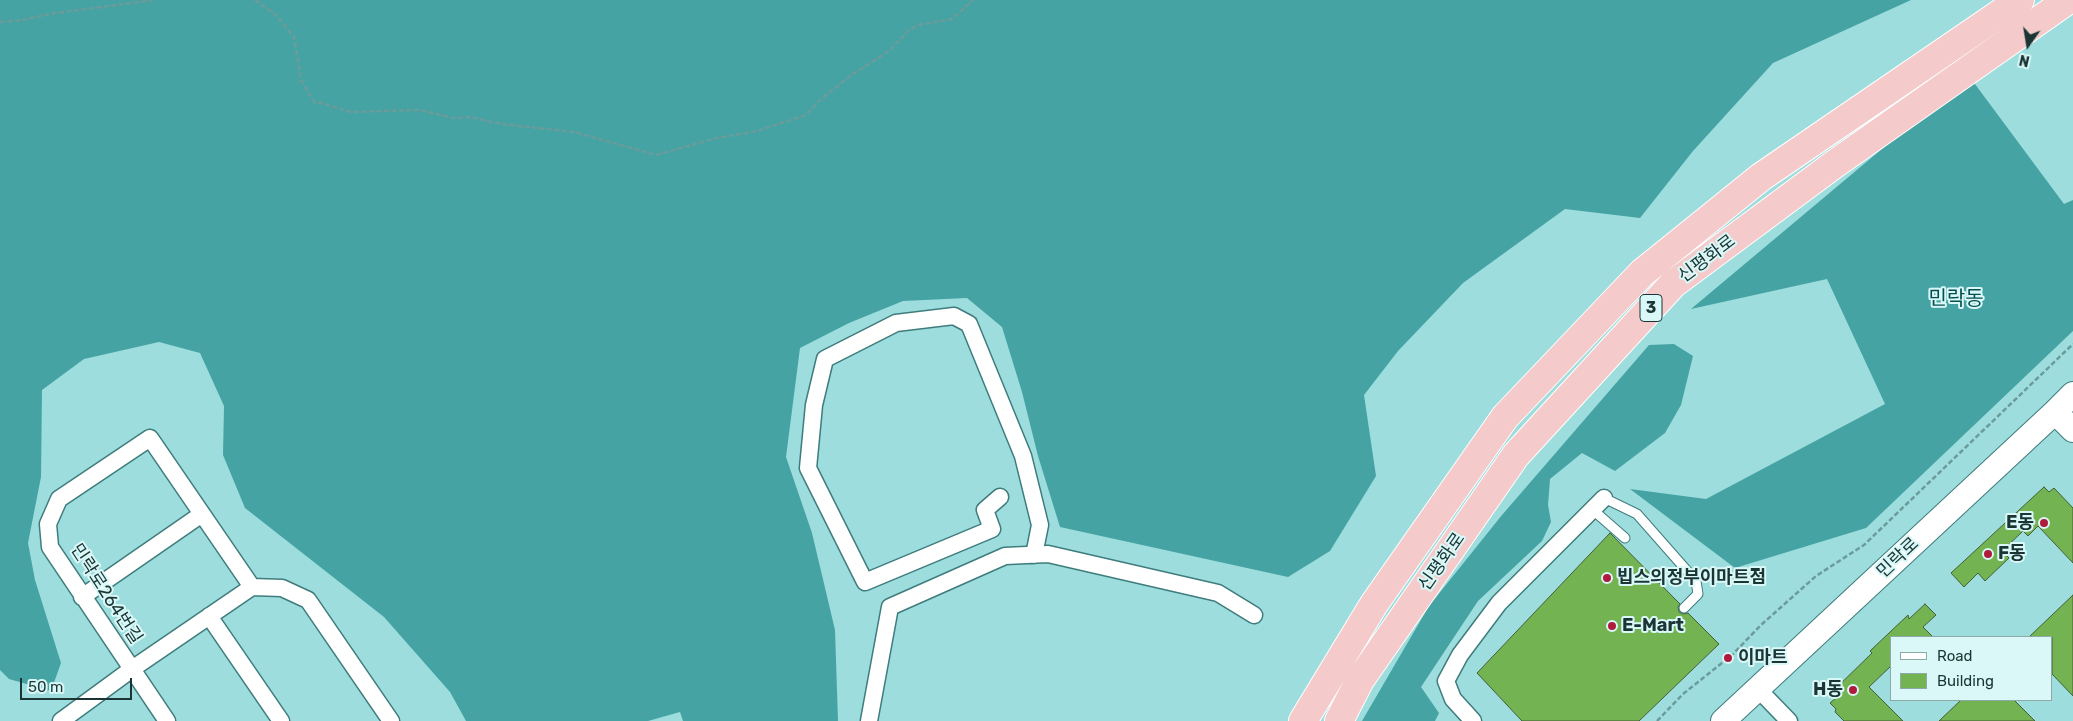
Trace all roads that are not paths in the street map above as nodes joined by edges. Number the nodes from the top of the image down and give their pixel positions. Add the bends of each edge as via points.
1 (2020, 0) edge
2 (2068, 0) edge
3 (2073, 394) edge
4 (2055, 412) junction
5 (2073, 430) edge
6 (1000, 497) dead end
7 (1599, 504) junction
8 (202, 514) junction
9 (1625, 538) dead end
10 (1034, 555) junction
11 (252, 587) junction
12 (82, 597) junction
13 (1684, 608) dead end
14 (1254, 615) dead end
15 (209, 616) junction
16 (132, 670) junction
17 (1758, 688) junction
18 (61, 721) edge
19 (167, 721) edge
20 (281, 721) edge
21 (391, 721) edge
22 (870, 721) edge
23 (1303, 721) edge
24 (1339, 721) edge
25 (1473, 721) edge
26 (1723, 721) edge
27 (1790, 721) edge

1 - 23 highway, 신평화로 / 3 via 1761,177 1642,273 1505,417 1374,604
2 - 24 highway, 신평화로 / 3 via 1836,163 1673,284 1516,455 1360,680
3 - 4 main road, 민락로
4 - 5 main road
4 - 17 main road, 민락로
6 - 10 street via 985,510 992,529 865,582 808,468 814,405 825,359 896,323 954,316 969,324 1023,456 1040,525
7 - 9 lane
7 - 13 lane via 1637,514 1696,581 1698,594
7 - 25 street via 1499,603 1460,655 1446,681 1454,699
8 - 11 street, 민락로264번길
8 - 12 street
8 - 12 street, 민락로264번길 via 150,438 59,499 48,524 50,547
10 - 14 street via 1048,554 1218,593
10 - 22 street via 1005,556 890,607
11 - 15 street
11 - 21 street via 282,588 308,600
12 - 16 street, 민락로264번길
15 - 16 street
15 - 20 street
16 - 18 street
16 - 19 street, 민락로264번길
17 - 26 main road, 민락로
17 - 27 street

